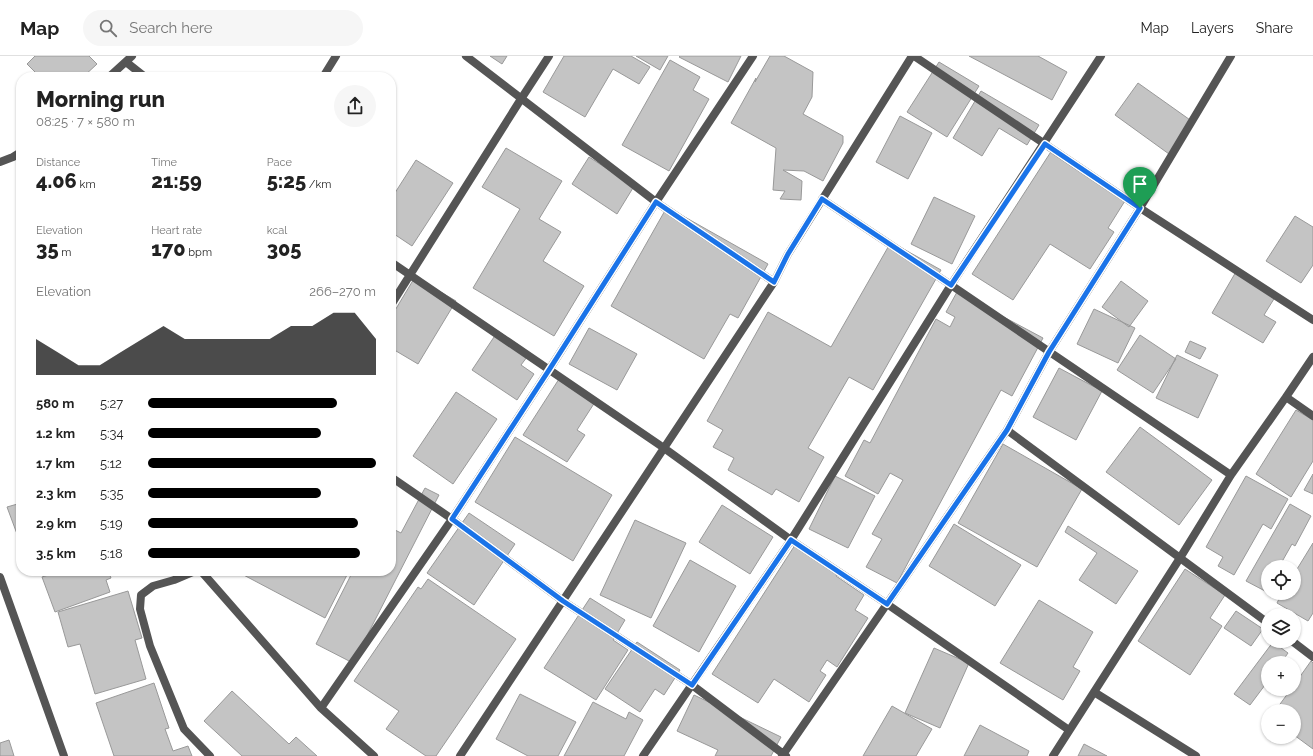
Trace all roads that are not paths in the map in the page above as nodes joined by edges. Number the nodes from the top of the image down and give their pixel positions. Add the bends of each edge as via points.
1 (336, 56) edge
2 (466, 56) edge
3 (549, 56) edge
4 (753, 56) edge
5 (913, 56) edge
6 (1101, 56) edge
7 (1231, 56) edge
8 (129, 59) edge
9 (115, 72) edge
10 (141, 72) edge
11 (326, 72) edge
12 (521, 98) junction
13 (1045, 144) junction
14 (16, 155) edge
15 (0, 162) edge
16 (822, 199) junction
17 (656, 202) junction
18 (1140, 208) junction
19 (396, 265) edge
20 (410, 275) junction
21 (774, 282) junction
22 (951, 285) junction
23 (396, 297) edge
24 (1313, 320) edge
25 (1049, 352) junction
26 (1313, 357) edge
27 (549, 370) junction
28 (1286, 397) junction
29 (1313, 416) edge
30 (1007, 430) junction
31 (664, 448) junction
32 (1231, 475) junction
33 (396, 480) edge
34 (452, 519) junction
35 (791, 540) junction
36 (1180, 558) junction
37 (183, 576) edge
38 (205, 576) edge
39 (0, 577) edge
40 (563, 601) junction
41 (887, 604) junction
42 (1261, 618) edge
43 (1301, 648) edge
44 (1313, 657) edge
45 (692, 685) junction
46 (1094, 692) junction
47 (321, 708) junction
48 (1069, 730) junction
49 (784, 755) edge
50 (64, 756) edge
51 (210, 756) edge
52 (374, 756) edge
53 (460, 756) edge
54 (643, 756) edge
55 (1053, 756) edge
56 (1196, 756) edge

1 - 11 street
2 - 12 street
3 - 12 street
4 - 17 street
5 - 13 street
5 - 16 street
6 - 13 street
7 - 18 street
8 - 9 street
8 - 10 street
12 - 17 street
12 - 20 street
13 - 18 street
13 - 22 street
14 - 15 street
16 - 21 street
16 - 22 street
17 - 21 street
17 - 27 street
18 - 24 street
18 - 25 street
19 - 20 street
20 - 23 street
20 - 27 street
21 - 31 street
22 - 25 street
22 - 35 street
25 - 30 street
25 - 32 street
26 - 28 street
27 - 31 street
27 - 34 street
28 - 29 street
28 - 32 street
30 - 36 street
30 - 41 street
31 - 35 street
31 - 40 street
32 - 36 street
33 - 34 street
34 - 40 street
34 - 47 street
35 - 41 street
35 - 45 street
36 - 42 street
36 - 46 street
37 - 51 street via 153,586 141,595 140,609 150,646 184,729
38 - 47 street
39 - 50 street
40 - 45 street
40 - 53 street
41 - 48 street
41 - 49 street
43 - 44 street
45 - 49 street
45 - 54 street
46 - 48 street
46 - 56 street
47 - 52 street
48 - 55 street

